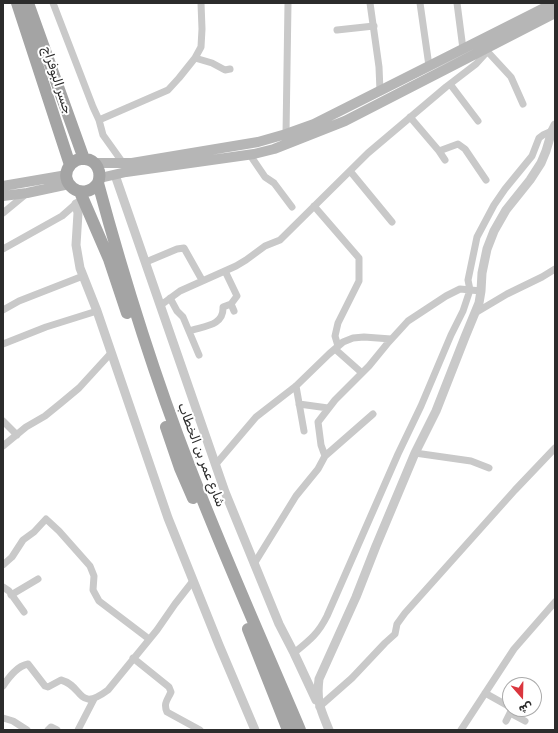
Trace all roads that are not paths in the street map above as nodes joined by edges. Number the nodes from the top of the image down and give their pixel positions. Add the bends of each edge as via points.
1 (16, 3) edge
2 (28, 3) edge
3 (53, 3) edge
4 (201, 3) edge
5 (288, 3) edge
6 (370, 3) edge
7 (420, 3) edge
8 (457, 3) edge
9 (554, 3) edge
10 (555, 13) edge
11 (374, 26) junction
12 (515, 28) junction
13 (337, 30) dead end
14 (463, 49) junction
15 (488, 49) junction
16 (195, 58) junction
17 (429, 66) junction
18 (230, 69) dead end
19 (450, 84) junction
20 (380, 91) junction
21 (523, 104) dead end
22 (410, 117) junction
23 (99, 120) junction
24 (478, 121) dead end
25 (553, 128) edge
26 (286, 134) junction
27 (439, 151) junction
28 (250, 155) junction
29 (445, 160) dead end
30 (89, 161) junction
31 (123, 163) junction
32 (350, 171) junction
33 (69, 175) junction
34 (115, 175) junction
35 (99, 180) junction
36 (486, 180) dead end
37 (513, 180) junction
38 (3, 186) edge
39 (27, 192) junction
40 (521, 192) junction
41 (3, 196) edge
42 (80, 198) junction
43 (314, 206) junction
44 (292, 207) dead end
45 (3, 213) edge
46 (392, 222) dead end
47 (477, 237) junction
48 (490, 240) junction
49 (3, 249) edge
50 (146, 262) junction
51 (555, 269) edge
52 (225, 271) junction
53 (83, 276) junction
54 (202, 280) junction
55 (470, 290) junction
56 (481, 291) junction
57 (170, 298) junction
58 (161, 305) junction
59 (3, 310) edge
60 (97, 311) junction
61 (475, 313) junction
62 (189, 331) junction
63 (391, 339) junction
64 (3, 344) edge
65 (337, 347) junction
66 (111, 353) junction
67 (199, 355) dead end
68 (362, 373) junction
69 (296, 386) junction
70 (299, 404) junction
71 (328, 408) junction
72 (373, 414) dead end
73 (3, 421) edge
74 (304, 431) dead end
75 (17, 436) junction
76 (3, 446) edge
77 (555, 448) edge
78 (415, 453) junction
79 (325, 456) junction
80 (216, 464) junction
81 (488, 468) dead end
82 (254, 564) junction
83 (3, 565) edge
84 (38, 579) dead end
85 (193, 581) junction
86 (3, 587) edge
87 (11, 595) junction
88 (555, 602) edge
89 (24, 612) dead end
90 (149, 639) junction
91 (294, 653) junction
92 (133, 658) junction
93 (3, 686) edge
94 (485, 693) junction
95 (94, 699) junction
96 (502, 703) edge
97 (319, 707) junction
98 (507, 717) edge
99 (520, 717) edge
100 (3, 718) edge
101 (525, 721) dead end
102 (506, 722) dead end
103 (27, 730) edge
104 (48, 730) edge
105 (57, 730) edge
106 (78, 730) edge
107 (200, 730) edge
108 (255, 730) edge
109 (288, 730) edge
110 (300, 730) edge
111 (329, 730) edge
112 (463, 730) edge

1 - 33 main road, جسر البوفراج
2 - 30 main road, جسر البوفراج
3 - 23 street
4 - 16 street via 202,29 200,47
5 - 26 street
6 - 11 street
7 - 17 street
8 - 14 street
9 - 12 main road
10 - 12 main road
11 - 13 street
11 - 20 street
12 - 14 main road
12 - 15 main road
14 - 17 main road
15 - 19 street via 476,64
15 - 21 street via 511,77
15 - 28 main road via 345,121 274,149
16 - 18 street via 225,70
16 - 23 street via 168,90
17 - 20 main road
19 - 22 street
19 - 24 street
20 - 26 main road via 314,124
22 - 27 street
22 - 32 street
23 - 31 street via 103,135
25 - 37 street via 539,138 532,156
25 - 40 street via 541,163
26 - 31 main road via 258,142
27 - 29 street
27 - 36 street via 458,144 465,149
28 - 34 main road
28 - 44 street via 265,177 274,183
30 - 31 main road
30 - 33 main road via 79,159
30 - 35 main road, جسر البوفراج via 98,168
32 - 43 street
32 - 46 street
33 - 38 main road
33 - 39 main road
33 - 42 main road
34 - 35 main road
34 - 50 street
35 - 42 main road
35 - 110 main road, شارع عمر بن الخطاب via 132,304 189,467
37 - 40 street
37 - 47 street via 494,205
39 - 41 main road
39 - 45 street
40 - 48 street via 506,210
42 - 49 street via 62,216
42 - 53 street via 76,245
42 - 109 main road, شارع عمر بن الخطاب via 109,259 180,468
43 - 52 street via 280,240 265,246
43 - 65 street via 359,258 359,281 338,323 335,336
47 - 48 street
47 - 55 street via 468,280
48 - 56 street via 482,273
50 - 54 street via 184,248
50 - 58 street
51 - 61 street
52 - 54 street
52 - 62 street via 237,296 232,307 223,307 223,314 218,322
53 - 59 street via 19,301
53 - 60 street
54 - 57 street
55 - 56 street
55 - 63 street via 460,289 446,296 408,321
55 - 91 street via 463,311 327,616 316,635
56 - 61 street
57 - 58 street
57 - 62 street
58 - 80 street
60 - 64 street
60 - 66 street
61 - 78 street via 436,411
62 - 67 street
63 - 65 street via 353,338
63 - 68 street
65 - 68 street
65 - 69 street
66 - 75 street via 79,388
66 - 85 street via 168,518
68 - 71 street
69 - 70 street
69 - 80 street via 256,417
70 - 71 street
70 - 74 street
71 - 79 street via 318,422
72 - 79 street
73 - 75 street
75 - 76 street
77 - 97 street via 405,613 397,624 395,634
78 - 81 street via 471,461
78 - 97 street via 319,679
79 - 82 street via 296,496
80 - 82 street
82 - 91 street
83 - 90 street via 12,557 23,540 46,519 90,566 94,576 93,590 99,601
84 - 87 street
85 - 90 street
85 - 108 street
86 - 87 street
87 - 89 street
88 - 94 street via 514,649
90 - 92 street
91 - 97 street
92 - 95 street via 108,690
92 - 107 street via 169,687 171,692 165,702 167,712
93 - 95 street via 12,674 28,664 45,686 61,680 84,698
94 - 96 street
94 - 112 street
95 - 106 street
97 - 111 street
98 - 102 street
99 - 101 street
100 - 103 street
104 - 105 street via 51,727

